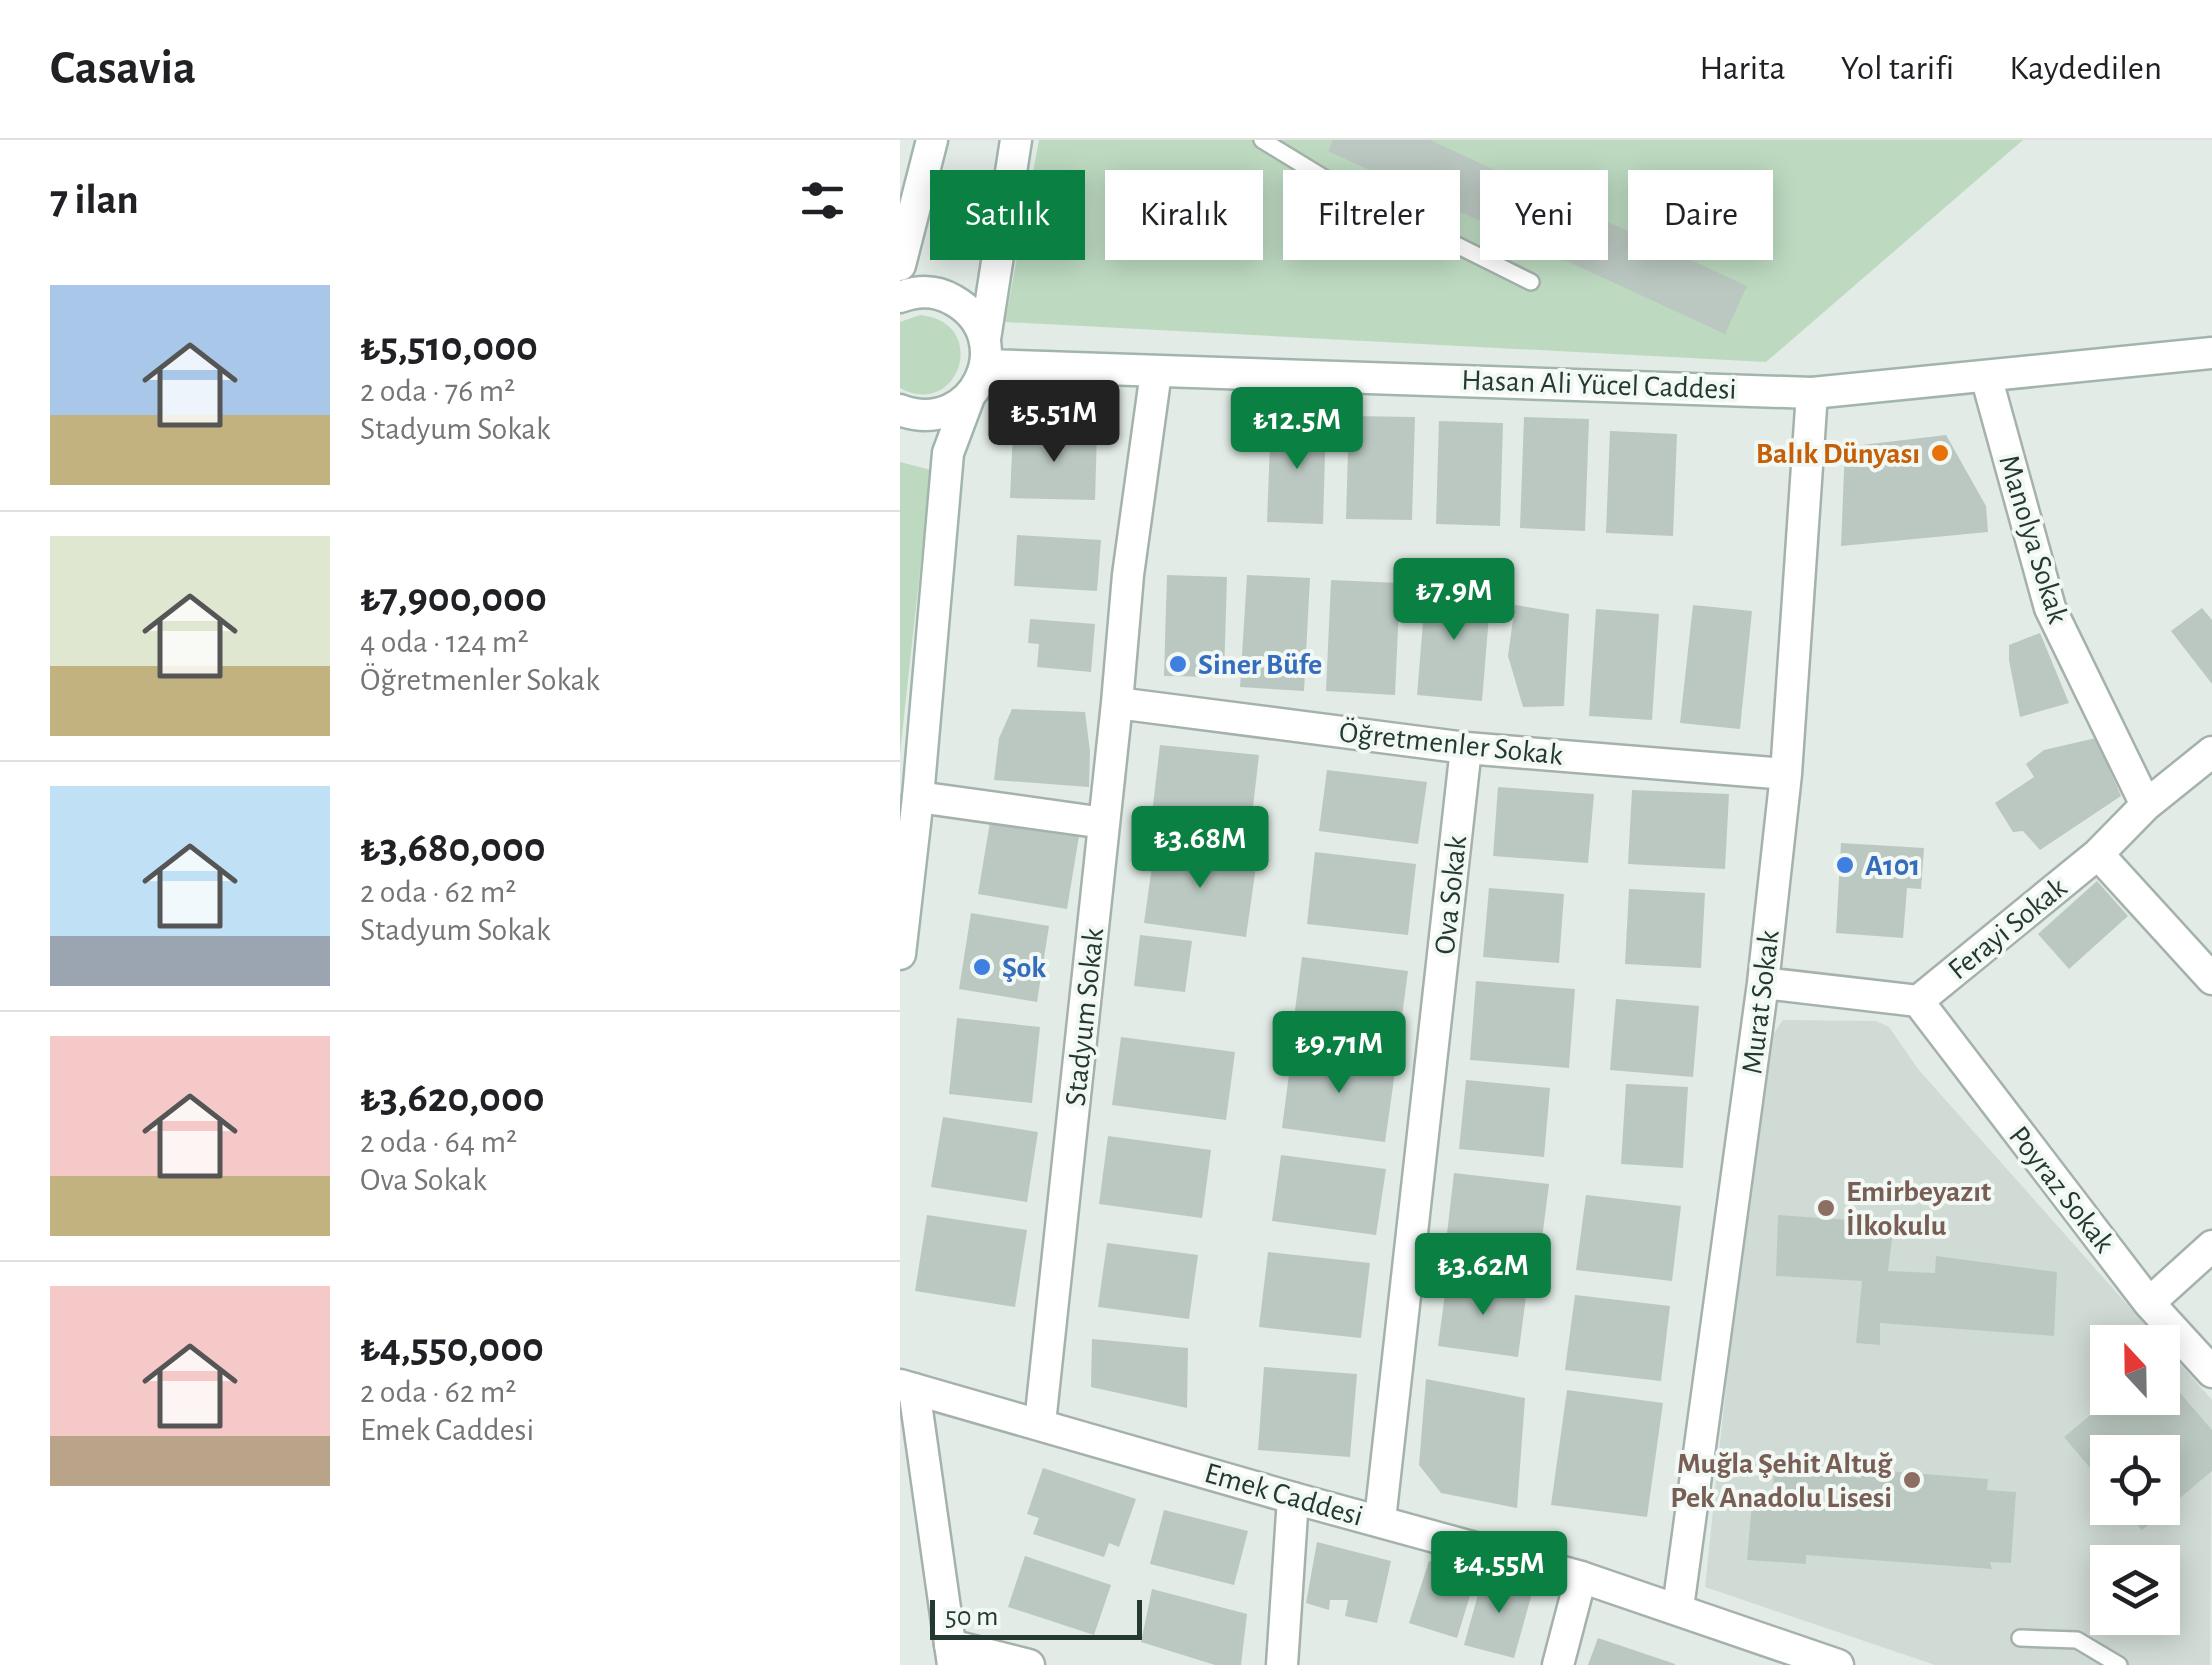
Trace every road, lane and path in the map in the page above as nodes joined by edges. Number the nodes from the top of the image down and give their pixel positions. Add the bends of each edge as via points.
1 (932, 140) edge
2 (1016, 140) edge
3 (1262, 140) edge
4 (900, 265) edge
5 (1531, 282) dead end
6 (900, 297) edge
7 (985, 352) junction
8 (2212, 353) edge
9 (1156, 372) junction
10 (1986, 376) junction
11 (1812, 392) junction
12 (969, 397) junction
13 (900, 410) edge
14 (1117, 703) junction
15 (1466, 748) junction
16 (2212, 752) edge
17 (1786, 774) junction
18 (918, 797) junction
19 (2146, 806) junction
20 (1104, 823) junction
21 (2098, 854) junction
22 (900, 954) edge
23 (2212, 979) edge
24 (1763, 982) junction
25 (1918, 1001) junction
26 (2212, 1246) edge
27 (2149, 1303) junction
28 (2212, 1372) edge
29 (907, 1387) edge
30 (1040, 1423) junction
31 (1293, 1498) junction
32 (1380, 1520) junction
33 (1581, 1577) junction
34 (1678, 1608) junction
35 (2020, 1638) dead end
36 (951, 1655) edge
37 (1029, 1665) edge
38 (1282, 1665) edge
39 (1558, 1665) edge
40 (1838, 1665) edge
41 (2118, 1665) edge

1 - 4 street
2 - 7 street
3 - 5 lane via 1334,184
6 - 7 street via 925,292 963,305 977,320
7 - 9 street, Hasan Ali Yücel Caddesi
7 - 12 street via 981,380
8 - 10 street, Hasan Ali Yücel Caddesi
9 - 11 street, Hasan Ali Yücel Caddesi
9 - 14 street, Stadyum Sokak
10 - 11 street, Hasan Ali Yücel Caddesi
10 - 19 street, Manolya Sokak via 2050,608
11 - 17 street, Murat Sokak
12 - 13 street via 933,416
12 - 18 street via 948,454
14 - 15 street, Öğretmenler Sokak
14 - 20 street, Stadyum Sokak
15 - 17 street, Öğretmenler Sokak
15 - 32 street, Ova Sokak
16 - 19 street, Ferayi Sokak
17 - 24 street, Murat Sokak
18 - 20 street
18 - 22 street
19 - 21 street, Ferayi Sokak
20 - 30 street, Stadyum Sokak
21 - 23 street
21 - 25 street, Ferayi Sokak
24 - 25 street, Ferayi Sokak
24 - 34 street, Murat Sokak
25 - 27 street, Poyraz Sokak
26 - 27 street
27 - 28 street, Poyraz Sokak
29 - 30 street, Emek Caddesi
29 - 36 street
30 - 31 street, Emek Caddesi
31 - 32 street, Emek Caddesi
31 - 38 street
32 - 33 street, Emek Caddesi
33 - 34 street, Emek Caddesi
33 - 39 street
34 - 40 street, Emek Caddesi
35 - 41 lane via 2077,1640
36 - 37 street

